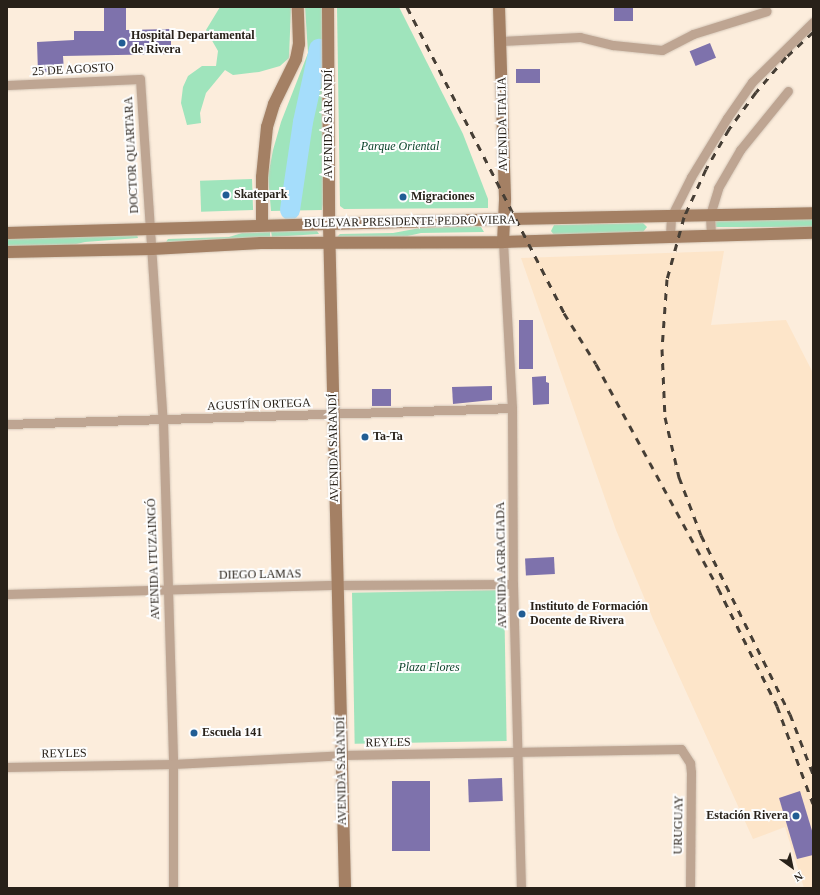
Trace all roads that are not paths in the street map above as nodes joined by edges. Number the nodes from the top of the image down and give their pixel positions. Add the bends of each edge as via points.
1 (298, 7) edge
2 (328, 7) edge
3 (499, 7) edge
4 (767, 11) dead end
5 (813, 22) edge
6 (501, 41) junction
7 (140, 79) joint
8 (7, 85) edge
9 (788, 91) dead end
10 (813, 214) edge
11 (710, 215) junction
12 (671, 217) junction
13 (504, 219) junction
14 (329, 224) junction
15 (262, 225) junction
16 (149, 230) junction
17 (7, 233) edge
18 (813, 233) edge
19 (711, 235) junction
20 (670, 236) junction
21 (503, 242) junction
22 (329, 243) junction
23 (152, 250) junction
24 (7, 252) edge
25 (512, 408) junction
26 (334, 415) junction
27 (163, 421) junction
28 (7, 424) edge
29 (513, 584) junction
30 (338, 585) junction
31 (167, 589) junction
32 (7, 594) edge
33 (518, 753) junction
34 (342, 755) junction
35 (690, 763) joint
36 (173, 764) junction
37 (7, 767) edge
38 (173, 888) edge
39 (345, 888) edge
40 (521, 888) edge
41 (690, 888) edge

1 - 15 street via 296,59 274,104 267,127 262,177
2 - 14 street, AVENIDA SARANDÍ
3 - 6 street, AVENIDA ITALIA
4 - 6 street via 693,34 662,50 613,45 580,37
5 - 12 street via 752,82 691,177
6 - 13 street, AVENIDA ITALIA
7 - 8 street, 25 DE AGOSTO
7 - 16 street, DOCTOR QUARTARA
9 - 11 street via 740,150 718,188
10 - 11 street, BULEVAR PRESIDENTE PEDRO VIERA
11 - 12 street, BULEVAR PRESIDENTE PEDRO VIERA
11 - 19 street
12 - 13 street, BULEVAR PRESIDENTE PEDRO VIERA
12 - 20 street
13 - 14 street, BULEVAR PRESIDENTE PEDRO VIERA
13 - 21 street, AVENIDA ITALIA
14 - 15 street, BULEVAR PRESIDENTE PEDRO VIERA
14 - 22 street, AVENIDA SARANDÍ
15 - 16 street, BULEVAR PRESIDENTE PEDRO VIERA
16 - 17 street, BULEVAR PRESIDENTE PEDRO VIERA
16 - 23 street, AVENIDA ITUZAINGÓ
18 - 19 street, BULEVAR PRESIDENTE PEDRO VIERA
19 - 20 street, BULEVAR PRESIDENTE PEDRO VIERA
20 - 21 street, BULEVAR PRESIDENTE PEDRO VIERA
21 - 22 street, BULEVAR PRESIDENTE PEDRO VIERA
21 - 25 street, AVENIDA AGRACIADA
22 - 23 street, BULEVAR PRESIDENTE PEDRO VIERA via 261,243
22 - 26 street, AVENIDA SARANDÍ
23 - 24 street, BULEVAR PRESIDENTE PEDRO VIERA
23 - 27 street, AVENIDA ITUZAINGÓ
25 - 26 street, AGUSTÍN ORTEGA
25 - 29 street, AVENIDA AGRACIADA
26 - 27 street, AGUSTÍN ORTEGA
26 - 30 street, AVENIDA SARANDÍ
27 - 28 street, AGUSTÍN ORTEGA
27 - 31 street, AVENIDA ITUZAINGÓ
29 - 30 street, DIEGO LAMAS
29 - 33 street, AVENIDA AGRACIADA
30 - 31 street, DIEGO LAMAS
30 - 34 street, AVENIDA SARANDÍ
31 - 32 street, DIEGO LAMAS
31 - 36 street, AVENIDA ITUZAINGÓ
33 - 34 street, REYLES
33 - 35 street, REYLES via 681,749
33 - 40 street, AVENIDA AGRACIADA
34 - 36 street, REYLES
34 - 39 street, AVENIDA SARANDÍ
35 - 41 street, URUGUAY
36 - 37 street, REYLES
36 - 38 street, AVENIDA ITUZAINGÓ

